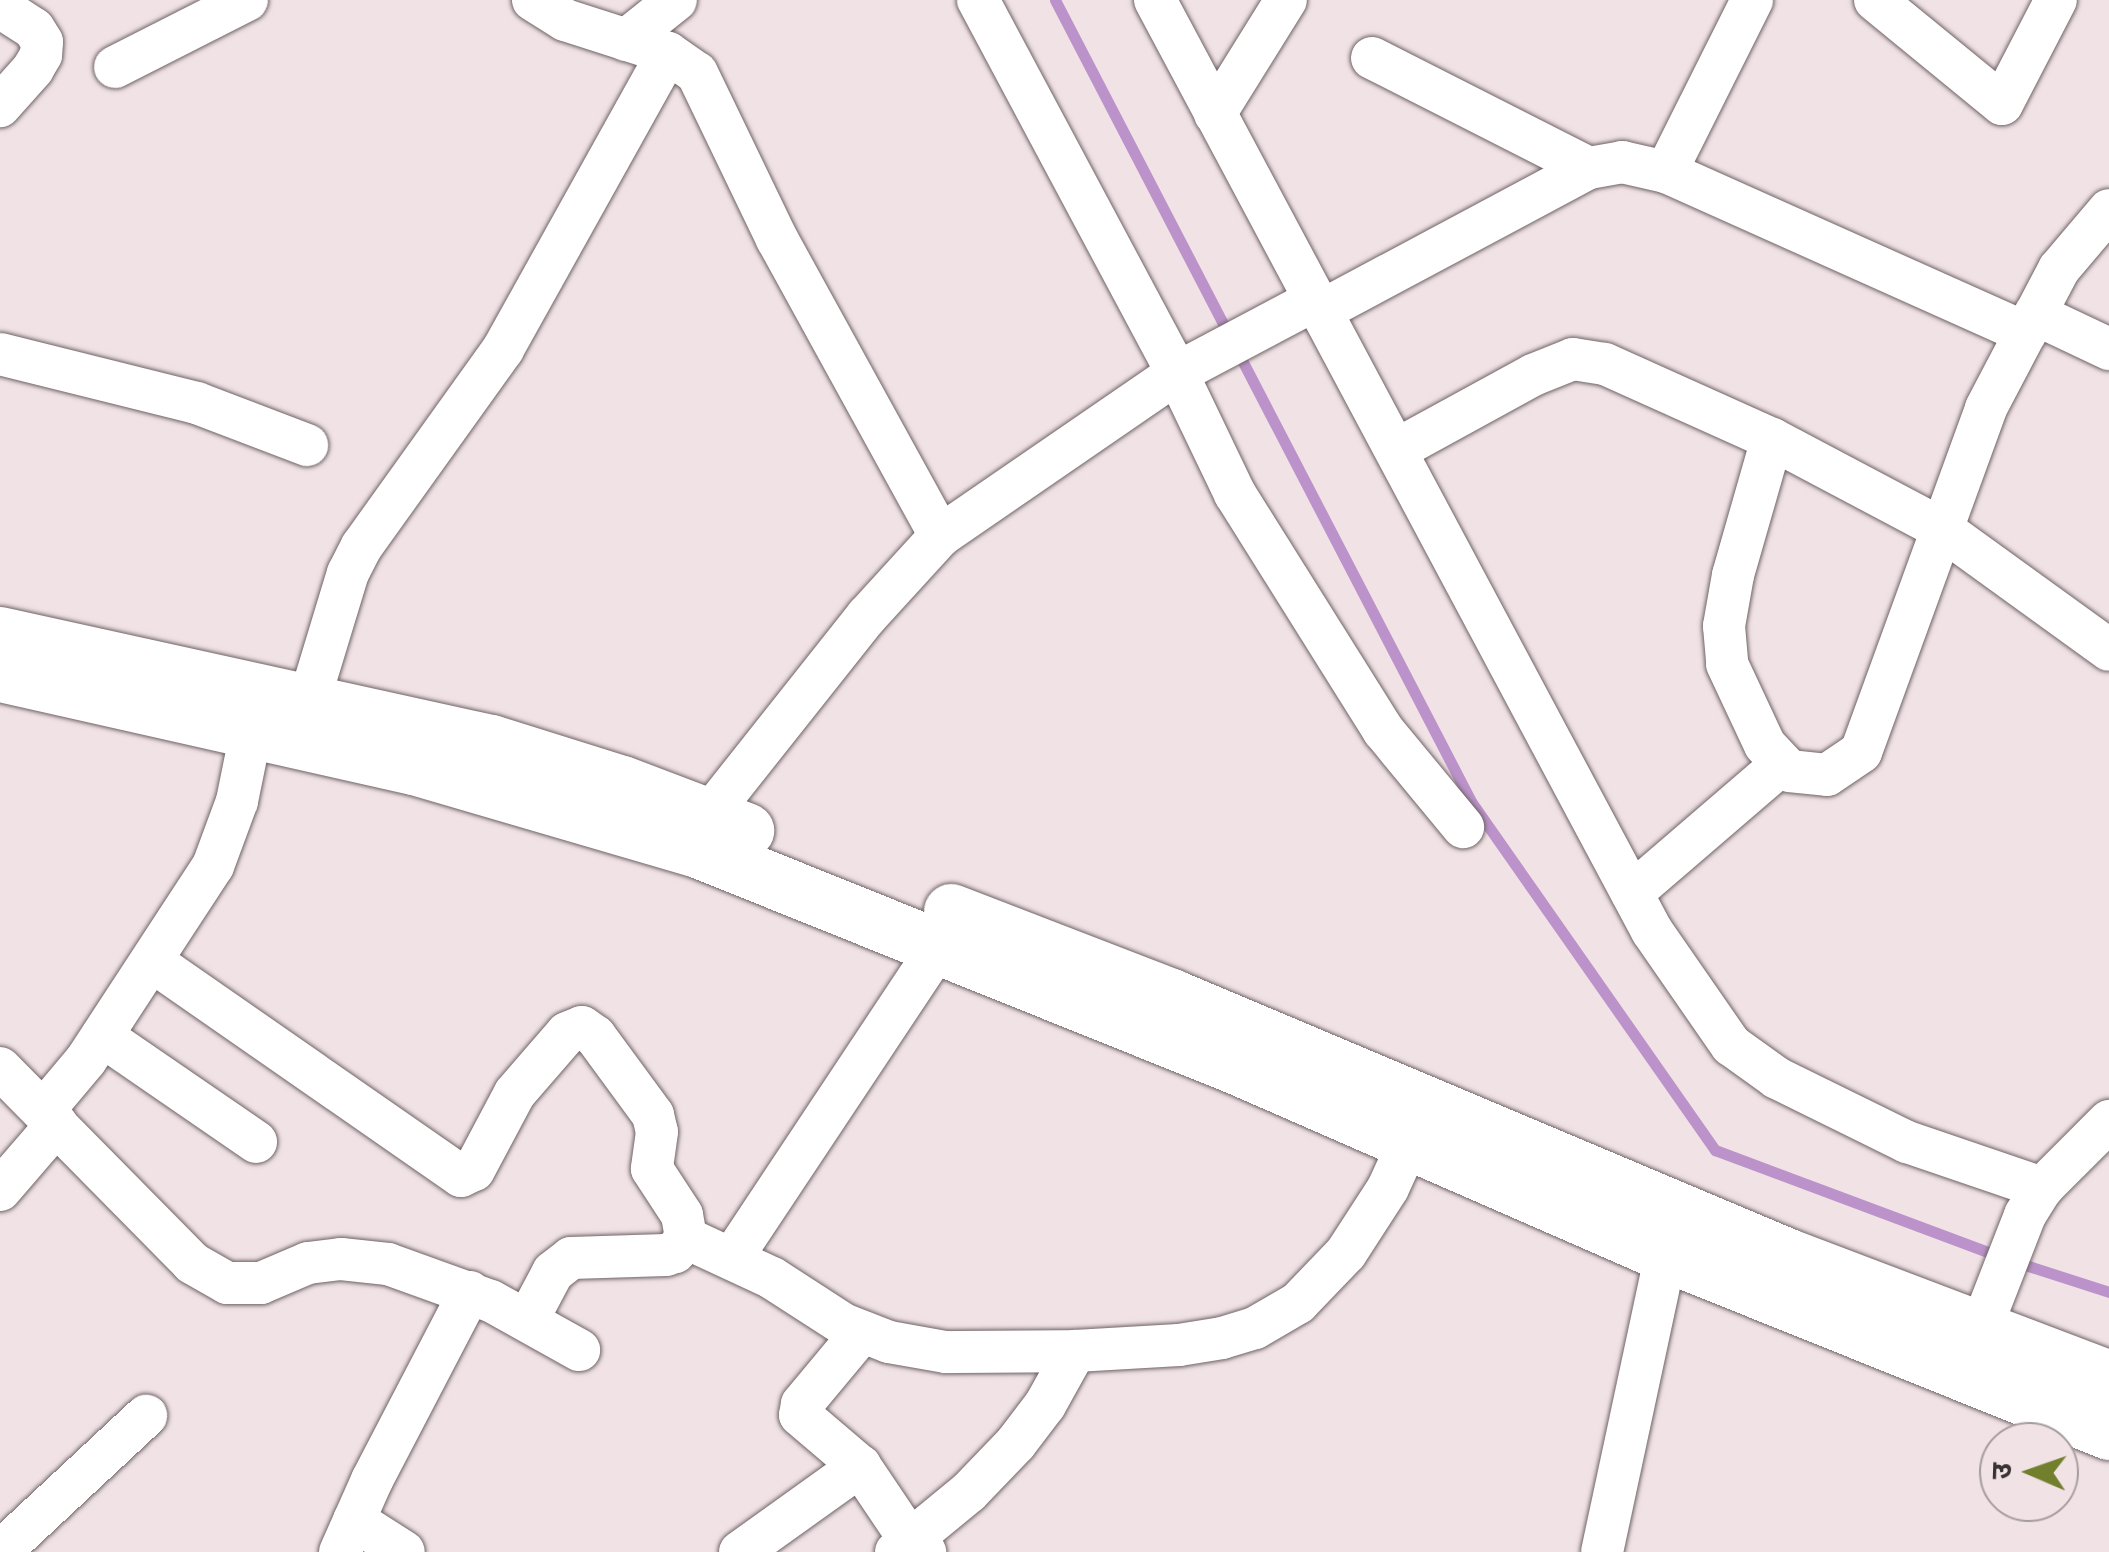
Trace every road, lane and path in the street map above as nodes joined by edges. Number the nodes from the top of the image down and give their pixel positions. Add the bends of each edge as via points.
1 (247, 0) edge
2 (533, 0) edge
3 (676, 0) edge
4 (978, 0) edge
5 (1155, 0) edge
6 (1286, 0) edge
7 (1874, 0) edge
8 (2056, 0) edge
9 (1734, 6) edge
10 (0, 7) edge
11 (626, 40) junction
12 (668, 53) junction
13 (1372, 58) dead end
14 (115, 67) dead end
15 (0, 106) edge
16 (1216, 114) junction
17 (1589, 168) junction
18 (1666, 172) junction
19 (2109, 210) edge
20 (1312, 306) junction
21 (2031, 324) junction
22 (2109, 348) edge
23 (0, 354) edge
24 (1184, 370) junction
25 (1772, 439) junction
26 (308, 445) dead end
27 (1396, 450) junction
28 (1942, 529) junction
29 (940, 536) junction
30 (0, 634) edge
31 (2109, 650) edge
32 (0, 674) edge
33 (309, 701) junction
34 (252, 727) junction
35 (1782, 764) junction
36 (1463, 827) dead end
37 (702, 832) junction
38 (1632, 894) junction
39 (939, 946) junction
40 (153, 962) junction
41 (102, 1036) junction
42 (0, 1068) edge
43 (51, 1117) junction
44 (2109, 1121) edge
45 (1410, 1140) junction
46 (256, 1142) dead end
47 (0, 1190) edge
48 (2033, 1201) junction
49 (1670, 1232) junction
50 (686, 1238) junction
51 (732, 1258) junction
52 (470, 1292) junction
53 (1990, 1305) junction
54 (527, 1321) junction
55 (862, 1332) junction
56 (579, 1350) dead end
57 (1075, 1351) junction
58 (2109, 1378) edge
59 (146, 1416) dead end
60 (2109, 1432) edge
61 (860, 1466) junction
62 (347, 1536) edge
63 (910, 1548) edge
64 (0, 1552) edge
65 (404, 1552) edge
66 (740, 1552) edge
67 (1602, 1552) edge

1 - 14 street
2 - 11 street via 565,20
3 - 11 street
4 - 24 street
5 - 16 street
6 - 16 street
7 - 8 street via 2002,104
9 - 18 street
10 - 15 street via 34,29 42,55
11 - 12 street
12 - 29 street via 698,73 712,96 778,239
12 - 33 street via 504,349 362,546
13 - 17 street
16 - 20 street
17 - 18 street via 1622,162
17 - 20 street
18 - 21 street
19 - 21 street via 2058,269
20 - 24 street
20 - 27 street
21 - 22 street
21 - 28 street via 1986,408
23 - 26 street via 197,403
24 - 29 street
24 - 36 street via 1235,494 1383,730
25 - 27 street via 1605,364 1573,359
25 - 28 street
25 - 35 street via 1724,626 1727,664
27 - 38 street
28 - 31 street
28 - 35 street via 1861,752 1827,776
29 - 37 street via 877,604
30 - 33 highway
32 - 34 highway
33 - 37 highway via 491,742
34 - 37 highway via 560,806
34 - 40 street via 213,866
35 - 38 street
37 - 39 highway
37 - 49 highway via 1171,996
38 - 48 street via 1731,1045 1777,1078
39 - 45 highway
39 - 51 street
40 - 41 street
40 - 50 street via 461,1176 474,1170 523,1082 567,1033 582,1027 653,1114 652,1170 682,1215
41 - 43 street
41 - 46 street
42 - 43 street
43 - 47 street
43 - 52 street via 192,1263 227,1283 261,1284 308,1263 341,1259 388,1264
44 - 48 street
45 - 49 highway
45 - 57 street via 1346,1253 1322,1282 1275,1318 1179,1345
48 - 53 street
49 - 53 highway
49 - 60 highway
49 - 67 street
50 - 51 street
50 - 54 street via 666,1255 571,1258 552,1272
51 - 55 street
52 - 54 street
52 - 62 street
53 - 58 highway
54 - 56 street
55 - 57 street via 946,1352
55 - 61 street via 799,1410 802,1420
57 - 63 street via 1016,1443
59 - 64 street
61 - 63 street
61 - 66 street
62 - 65 street

